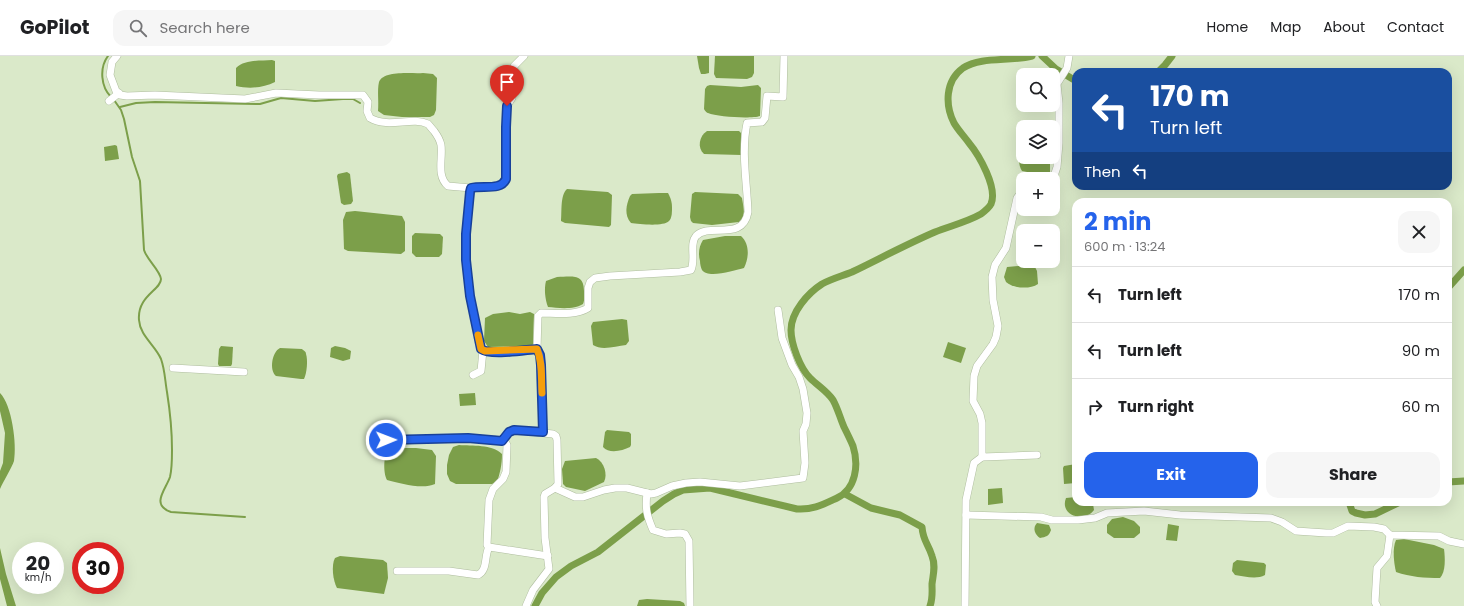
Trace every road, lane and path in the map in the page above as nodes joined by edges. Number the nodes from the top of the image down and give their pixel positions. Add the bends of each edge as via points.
1 (117, 56) edge
2 (524, 56) edge
3 (784, 56) edge
4 (1069, 56) edge
5 (117, 95) junction
6 (109, 101) dead end
7 (1055, 172) edge
8 (471, 188) junction
9 (1016, 203) edge
10 (778, 310) dead end
11 (537, 349) junction
12 (483, 350) junction
13 (173, 368) dead end
14 (244, 372) dead end
15 (473, 375) dead end
16 (543, 432) junction
17 (386, 440) dead end
18 (502, 441) junction
19 (1037, 455) dead end
20 (982, 457) junction
21 (555, 488) junction
22 (647, 493) junction
23 (966, 515) junction
24 (1390, 535) junction
25 (1464, 544) edge
26 (489, 547) junction
27 (548, 556) junction
28 (397, 571) dead end
29 (526, 606) edge
30 (690, 606) edge
31 (964, 606) edge
32 (1377, 606) edge

1 - 5 street via 112,62 110,75
2 - 8 street via 514,66 512,98 507,106 504,184
3 - 11 street via 783,98 767,96 765,118 762,122 746,123 747,220 742,225 726,230 700,232 694,238 694,263 691,270 595,278 588,288 588,308 576,312 541,313 538,316
4 - 7 street via 1066,70 1057,84 1059,143
5 - 6 street
5 - 8 street via 245,99 276,93 363,95 368,102 367,111 370,118 375,121 428,124 440,140 441,174 446,184
8 - 12 street via 466,260 470,296 479,343
9 - 20 street via 1006,248 995,265 992,277 998,326 996,337 976,366 974,376 973,401 982,423
10 - 22 street via 782,338 799,377 806,413 803,431 803,478 740,486 686,483 656,494
11 - 12 street via 493,352
11 - 16 street via 541,365
12 - 15 street via 481,371
13 - 14 street
16 - 18 street via 514,430
16 - 21 street via 553,434 557,440 558,484
17 - 18 street via 468,438
18 - 26 street via 507,445 507,467 503,479 493,489 489,500
19 - 20 street
20 - 23 street via 974,463 966,500
21 - 22 street via 575,497 615,488
21 - 27 street via 544,497
22 - 30 street via 646,507 653,530 666,534 685,534 689,541
23 - 24 street via 1078,520 1095,518 1107,513 1144,511 1180,515 1271,518 1296,531 1326,534 1348,526 1374,527 1384,529
23 - 31 street
24 - 25 street via 1440,536
24 - 32 street via 1387,556 1377,568
26 - 27 street
26 - 28 street via 484,569 478,575 449,571
27 - 29 street via 549,569 533,590

